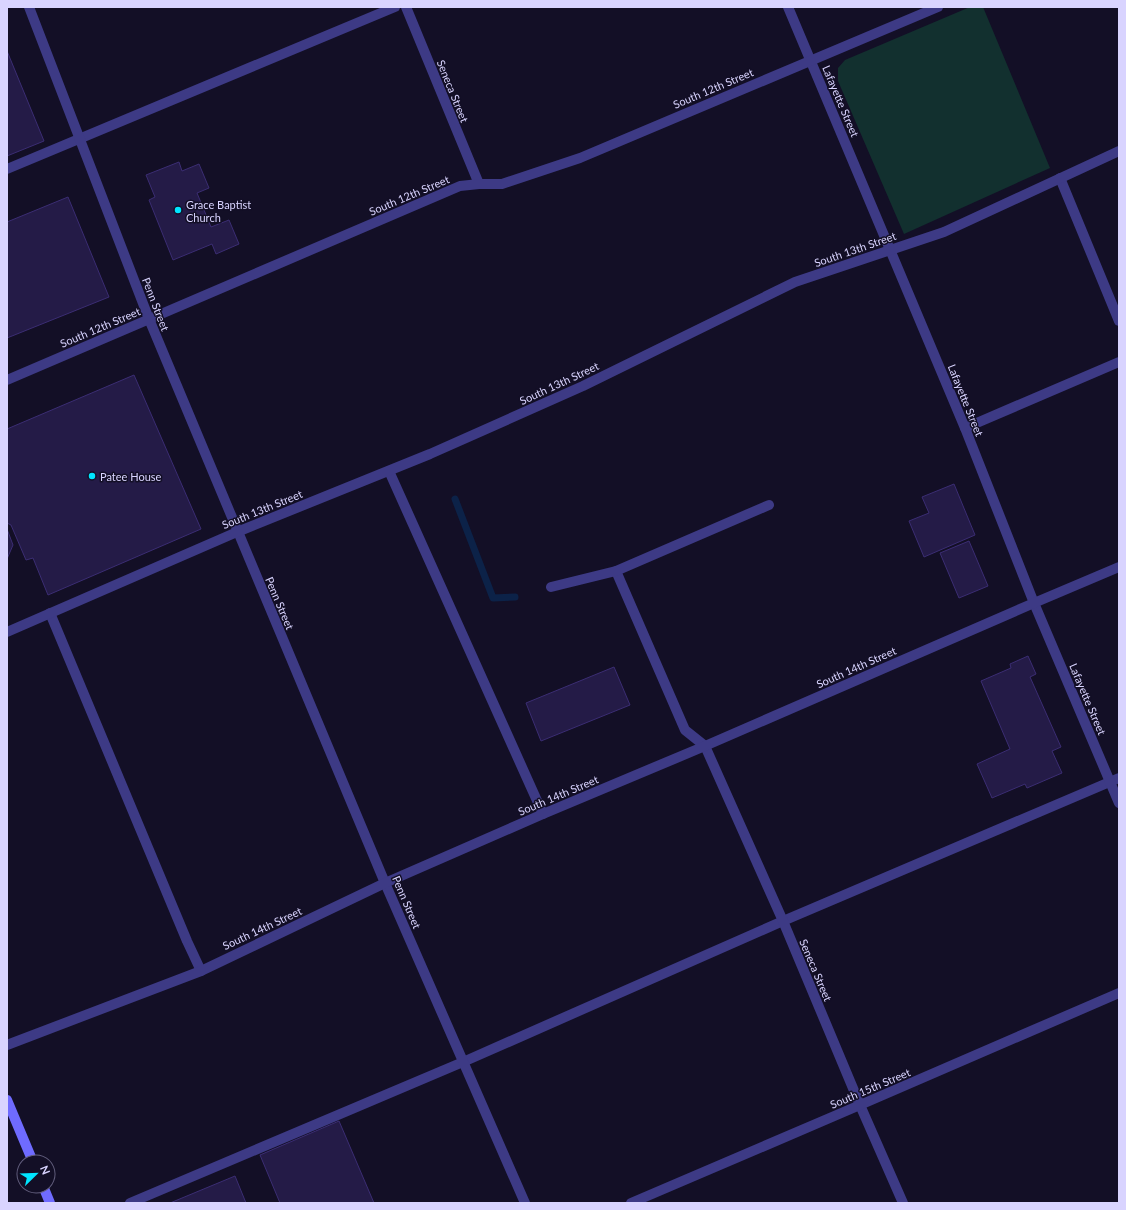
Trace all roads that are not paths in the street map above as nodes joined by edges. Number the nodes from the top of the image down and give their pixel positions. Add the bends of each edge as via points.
1 (29, 7) edge
2 (395, 7) edge
3 (406, 7) edge
4 (788, 7) edge
5 (938, 7) edge
6 (810, 60) junction
7 (79, 138) junction
8 (1119, 151) edge
9 (7, 169) edge
10 (1060, 178) junction
11 (478, 184) junction
12 (890, 249) junction
13 (149, 319) junction
14 (1119, 321) edge
15 (1119, 362) edge
16 (7, 380) edge
17 (965, 428) junction
18 (389, 471) junction
19 (769, 505) dead end
20 (237, 532) junction
21 (1119, 567) edge
22 (616, 571) junction
23 (551, 587) dead end
24 (1034, 603) junction
25 (50, 613) junction
26 (7, 632) edge
27 (705, 746) junction
28 (1115, 780) edge
29 (1119, 802) edge
30 (543, 814) junction
31 (385, 883) junction
32 (783, 921) junction
33 (201, 971) junction
34 (1119, 993) edge
35 (7, 1045) edge
36 (463, 1062) junction
37 (7, 1100) edge
38 (860, 1105) junction
39 (30, 1154) edge
40 (130, 1203) edge
41 (525, 1203) edge
42 (631, 1203) edge
43 (903, 1203) edge

1 - 7 street, Penn Street
2 - 7 street
3 - 11 street, Seneca Street
4 - 6 street, Lafayette Street
5 - 6 street, South 12th Street
6 - 11 street, South 12th Street via 580,158 502,184
6 - 12 street, Lafayette Street
7 - 9 street
7 - 13 street, Penn Street
8 - 10 street, South 13th Street
10 - 12 street, South 13th Street via 944,232
10 - 14 street
11 - 13 street, South 12th Street via 460,186
12 - 17 street, Lafayette Street
12 - 18 street, South 13th Street via 795,282 583,386
13 - 16 street, South 12th Street
13 - 20 street, Penn Street
15 - 17 street
17 - 24 street, Lafayette Street
18 - 20 street, South 13th Street
18 - 30 street
19 - 22 street
20 - 25 street, South 13th Street
20 - 31 street, Penn Street
21 - 24 street, South 14th Street
22 - 23 street
22 - 27 street via 685,730
24 - 27 street, South 14th Street
24 - 28 street, Lafayette Street
25 - 26 street, South 13th Street
25 - 33 street
27 - 30 street, South 14th Street
27 - 32 street, Seneca Street
28 - 29 street, Lafayette Street
28 - 32 street
30 - 31 street, South 14th Street
31 - 33 street, South 14th Street
31 - 36 street, Penn Street
32 - 36 street
32 - 38 street, Seneca Street
33 - 35 street, South 14th Street
34 - 38 street, South 15th Street
36 - 40 street
36 - 41 street, Penn Street
37 - 39 main road
38 - 42 street, South 15th Street
38 - 43 street, Seneca Street

